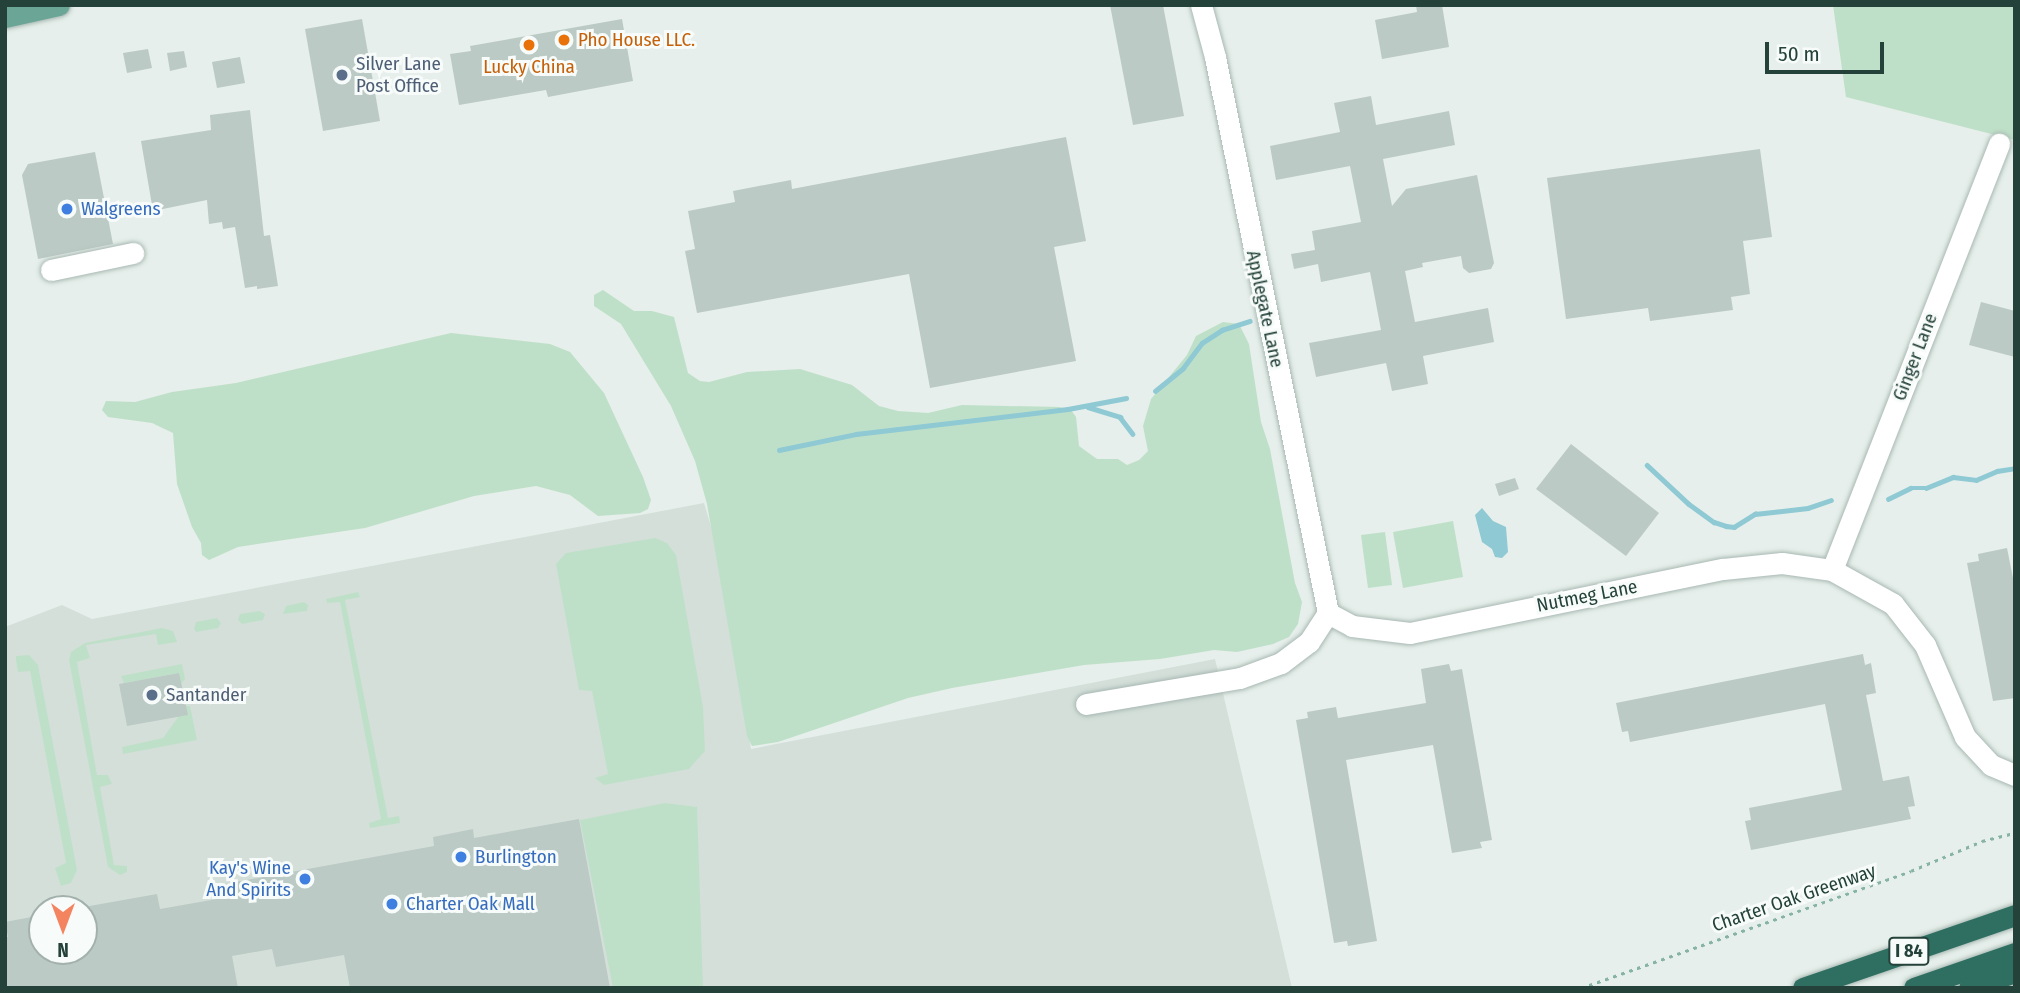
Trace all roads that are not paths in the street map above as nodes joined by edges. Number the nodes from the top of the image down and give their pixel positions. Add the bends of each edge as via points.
1 (60, 5) edge
2 (1202, 5) edge
3 (5, 17) edge
4 (1998, 144) dead end
5 (48, 275) joint
6 (1832, 570) junction
7 (1328, 613) junction
8 (1086, 704) dead end
9 (2015, 775) edge
10 (2015, 915) edge
11 (2015, 953) edge
12 (2015, 972) edge
13 (1803, 988) edge
14 (1914, 988) edge
15 (1969, 988) edge

1 - 3 main road
2 - 7 street, Applegate Lane
4 - 6 street, Ginger Lane
5 - 5 street via 63,259 133,249
6 - 7 street, Nutmeg Lane via 1783,564 1723,569 1409,633 1352,626
6 - 9 street, Nutmeg Lane via 1893,604 1925,645 1965,737 1991,765
7 - 8 street via 1309,642 1280,663 1250,674
10 - 13 highway, I 84
11 - 14 highway
12 - 15 highway

